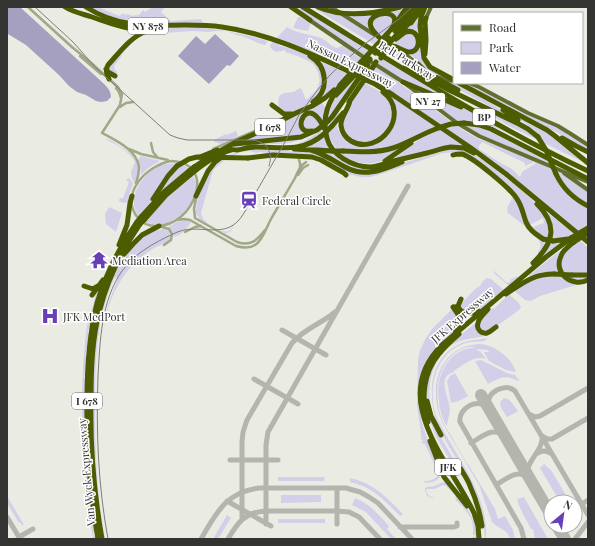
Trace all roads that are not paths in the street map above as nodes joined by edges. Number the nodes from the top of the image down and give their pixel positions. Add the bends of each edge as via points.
1 (28, 7) edge
2 (65, 7) edge
3 (86, 7) edge
4 (290, 7) edge
5 (303, 7) edge
6 (309, 7) edge
7 (318, 7) edge
8 (331, 7) edge
9 (400, 7) edge
10 (407, 7) edge
11 (412, 7) edge
12 (418, 7) edge
13 (424, 7) edge
14 (431, 7) edge
15 (340, 13) junction
16 (426, 18) joint
17 (310, 20) joint
18 (408, 24) junction
19 (214, 26) junction
20 (392, 29) junction
21 (149, 30) junction
22 (382, 39) junction
23 (392, 39) junction
24 (286, 44) junction
25 (72, 47) junction
26 (377, 55) junction
27 (370, 62) junction
28 (426, 63) junction
29 (418, 64) junction
30 (406, 66) junction
31 (106, 69) junction
32 (115, 76) dead end
33 (109, 79) junction
34 (366, 80) junction
35 (453, 80) edge
36 (453, 81) edge
37 (403, 82) junction
38 (341, 84) junction
39 (464, 84) edge
40 (480, 95) junction
41 (121, 100) junction
42 (350, 100) junction
43 (133, 102) dead end
44 (118, 108) junction
45 (492, 110) junction
46 (296, 113) junction
47 (479, 114) junction
48 (278, 122) junction
49 (464, 123) junction
50 (536, 124) junction
51 (438, 128) junction
52 (323, 131) junction
53 (537, 136) junction
54 (238, 141) junction
55 (151, 143) dead end
56 (121, 145) junction
57 (232, 145) junction
58 (588, 146) edge
59 (287, 149) junction
60 (237, 150) junction
61 (311, 150) junction
62 (588, 152) edge
63 (427, 153) junction
64 (139, 154) junction
65 (453, 155) dead end
66 (136, 159) junction
67 (160, 159) junction
68 (191, 159) junction
69 (299, 160) dead end
70 (172, 161) junction
71 (588, 163) edge
72 (494, 165) junction
73 (363, 166) junction
74 (554, 166) junction
75 (300, 167) junction
76 (579, 167) junction
77 (588, 167) edge
78 (192, 170) junction
79 (588, 171) edge
80 (346, 175) dead end
81 (295, 178) junction
82 (588, 180) edge
83 (136, 185) junction
84 (521, 187) junction
85 (588, 190) edge
86 (132, 196) junction
87 (196, 196) junction
88 (588, 206) edge
89 (548, 209) junction
90 (141, 219) junction
91 (176, 220) junction
92 (159, 226) junction
93 (202, 226) junction
94 (267, 227) junction
95 (588, 228) edge
96 (185, 232) dead end
97 (588, 232) edge
98 (573, 240) junction
99 (588, 242) edge
100 (164, 245) dead end
101 (588, 246) edge
102 (113, 266) junction
103 (586, 277) edge
104 (84, 286) dead end
105 (98, 286) junction
106 (515, 286) junction
107 (92, 294) dead end
108 (504, 294) junction
109 (461, 299) dead end
110 (493, 301) junction
111 (489, 308) junction
112 (461, 311) junction
113 (496, 327) dead end
114 (437, 356) junction
115 (431, 357) junction
116 (441, 435) dead end
117 (461, 469) dead end
118 (482, 526) junction
119 (98, 539) edge
120 (102, 539) edge
121 (479, 539) edge
122 (483, 539) edge

1 - 25 street
2 - 21 highway via 115,25
3 - 19 highway, Nassau Expressway / NY 878 via 110,19 135,25
4 - 17 highway
5 - 47 highway, Belt Parkway / BP
6 - 30 highway, Belt Parkway / BP
7 - 15 highway
8 - 15 main road, NY 27
9 - 15 highway via 373,12
10 - 20 highway
11 - 23 highway, Van Wyck Expressway / I 678
12 - 18 highway
12 - 23 highway, Van Wyck Expressway / I 678
13 - 18 highway
13 - 28 highway via 420,26
14 - 16 main road
15 - 22 main road, NY 27
16 - 28 highway
17 - 37 main road, NY 27
18 - 23 highway
19 - 21 highway
19 - 24 highway, Nassau Expressway / NY 878 via 239,30
20 - 22 highway via 395,21 391,15 378,14 373,18 370,22 371,27
20 - 23 highway
21 - 31 highway via 133,38
22 - 23 main road, NY 27
23 - 23 highway via 409,31 416,35 419,42 415,49 408,52
23 - 26 highway, Van Wyck Expressway / I 678, bridge via 382,46
23 - 26 highway, Van Wyck Expressway / I 678, bridge via 385,52
23 - 27 highway, bridge
23 - 29 main road, NY 27
24 - 34 highway, Nassau Expressway / NY 878, bridge
24 - 46 highway via 315,60 324,75 324,86 319,97
25 - 33 street
25 - 41 street via 115,87
26 - 27 highway, Van Wyck Expressway / I 678
27 - 38 highway
27 - 42 highway, Van Wyck Expressway / I 678
27 - 52 highway, bridge
27 - 52 highway, Van Wyck Expressway / I 678 via 335,96
28 - 35 highway
29 - 36 main road, NY 27 via 434,76
29 - 45 highway via 431,76
30 - 45 highway
30 - 77 highway, Belt Parkway / BP via 498,121
31 - 32 highway
31 - 33 highway
33 - 41 street via 120,90
34 - 42 highway via 392,101 393,120 386,134 368,144 355,143 348,139 341,124
34 - 72 highway, Nassau Expressway / NY 878 via 461,140
37 - 47 highway
37 - 74 main road, NY 27 via 465,128
38 - 46 highway, Van Wyck Expressway / I 678 via 325,98
38 - 52 highway via 328,105
39 - 40 highway
39 - 58 main road via 479,86 558,126
40 - 50 highway
40 - 53 highway
41 - 44 street
42 - 52 highway, Van Wyck Expressway / I 678, bridge via 332,126
43 - 44 street
44 - 56 street via 102,133
45 - 53 highway via 522,125
46 - 48 highway, Van Wyck Expressway / I 678
46 - 48 highway via 284,114 272,105 280,113
47 - 76 highway, Belt Parkway / BP
48 - 54 highway, Van Wyck Expressway / I 678
48 - 68 street via 261,127
49 - 51 highway, bridge
49 - 76 highway via 494,128
49 - 82 highway via 491,129
50 - 62 highway
50 - 71 highway
51 - 61 highway, bridge via 389,149 370,152
51 - 73 highway via 417,139 388,160
52 - 57 highway via 292,138
52 - 59 highway, Van Wyck Expressway / I 678 via 318,139 308,144
52 - 73 highway via 330,146 339,155
53 - 88 highway, bridge via 560,182 577,200
54 - 57 highway, Van Wyck Expressway / I 678
54 - 68 highway
55 - 67 street via 153,153
56 - 64 street
56 - 66 street
57 - 78 highway, Van Wyck Expressway / I 678 via 209,157
59 - 60 highway, Van Wyck Expressway / I 678 via 256,147
59 - 61 highway
60 - 78 highway, Van Wyck Expressway / I 678 via 232,150
60 - 87 highway via 212,165
61 - 63 highway via 349,169 366,172 382,170
63 - 72 highway via 461,148
63 - 73 highway via 375,166
64 - 66 street
64 - 67 street
65 - 98 highway, bridge via 469,157 511,190 534,233 543,239
66 - 83 street via 139,171
67 - 70 street
68 - 70 street
69 - 75 street
70 - 83 street via 151,169
70 - 87 street via 186,164 194,172 198,184
72 - 84 highway, Nassau Expressway / NY 878
74 - 82 main road, NY 27
74 - 85 main road
75 - 81 street
75 - 81 street via 307,163
76 - 79 highway, Belt Parkway / BP
78 - 90 highway, Van Wyck Expressway / I 678 via 168,188
80 - 90 highway, bridge via 312,157 273,155 248,158 193,158 177,166 168,176
81 - 94 street
83 - 86 street
84 - 89 highway, Nassau Expressway / NY 878
84 - 106 highway via 544,210 551,234 543,253 518,278
86 - 92 street via 133,209 138,218 146,224
86 - 102 highway via 126,228 114,256
87 - 91 street via 187,211
87 - 94 street via 195,218 236,242 244,244 256,240
89 - 99 highway, Nassau Expressway / NY 878
89 - 101 highway
90 - 102 highway, Van Wyck Expressway / I 678 via 124,242
91 - 92 street
91 - 93 street via 188,219
92 - 100 street via 168,229 172,234 171,239
92 - 102 highway via 136,240
93 - 94 street via 245,248 258,243
93 - 96 street
95 - 98 highway, bridge
97 - 98 highway, bridge
98 - 103 highway via 561,256 560,269 571,281 579,283
98 - 106 highway
102 - 105 highway
102 - 119 highway, Van Wyck Expressway / I 678 via 102,289 95,314 88,364 88,448
102 - 120 highway, Van Wyck Expressway / I 678 via 97,319 91,382 93,466
103 - 106 highway, bridge via 544,274
104 - 105 highway via 93,289
105 - 107 highway
106 - 108 highway
108 - 110 highway, JFK Expressway
108 - 111 highway, JFK Expressway / JFK
109 - 112 highway via 458,308
110 - 112 highway via 476,312
110 - 115 highway, JFK Expressway
111 - 113 highway via 479,320 478,328 487,333
111 - 114 highway, JFK Expressway / JFK
112 - 115 highway via 453,306 459,317 459,325
114 - 116 highway via 428,378 426,394 430,413
114 - 118 highway, JFK Expressway / JFK via 429,370 425,385 426,417 434,438 473,505
115 - 121 highway, JFK Expressway via 423,375 420,394 422,420 442,473 470,510
117 - 118 highway via 474,495
118 - 122 highway, JFK Expressway / JFK

